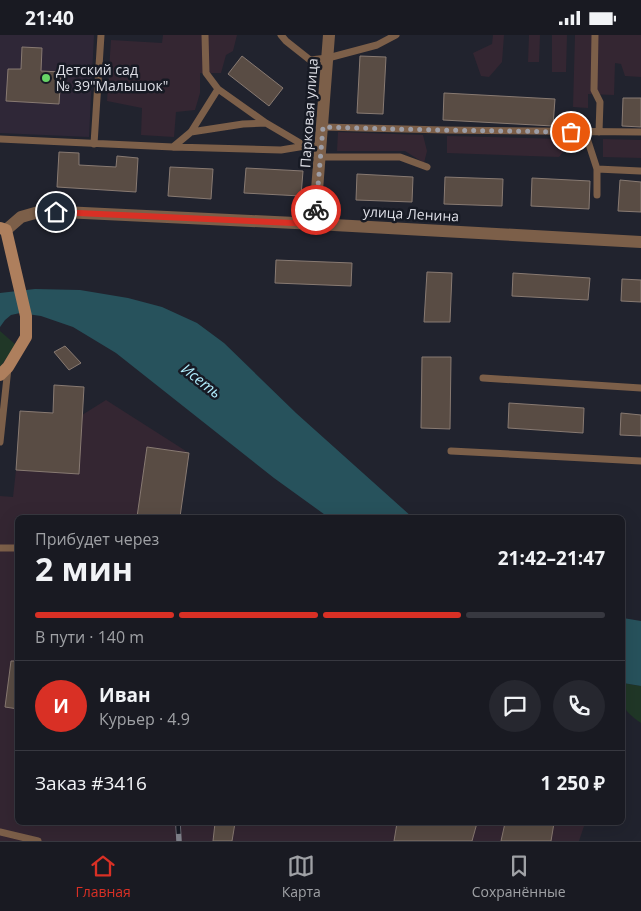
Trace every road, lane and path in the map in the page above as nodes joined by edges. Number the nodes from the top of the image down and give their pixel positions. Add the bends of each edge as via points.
1 (101, 35) edge
2 (205, 35) edge
3 (281, 35) edge
4 (329, 35) edge
5 (396, 35) edge
6 (595, 35) edge
7 (328, 58) junction
8 (218, 89) junction
9 (266, 123) junction
10 (323, 127) junction
11 (190, 132) junction
12 (585, 132) junction
13 (599, 132) junction
14 (641, 132) edge
15 (0, 139) edge
16 (94, 145) junction
17 (305, 146) junction
18 (173, 147) junction
19 (321, 152) junction
20 (427, 167) dead end
21 (597, 169) junction
22 (640, 171) edge
23 (597, 195) dead end
24 (316, 224) junction
25 (3, 229) edge
26 (641, 242) edge
27 (4, 371) edge
28 (483, 378) dead end
29 (641, 388) edge
30 (0, 442) edge
31 (451, 451) dead end
32 (641, 461) edge
33 (0, 548) edge
34 (15, 548) edge
35 (0, 832) edge
36 (35, 841) edge

1 - 16 lane
2 - 8 lane via 206,73
3 - 7 lane via 310,60
4 - 7 street, Парковая улица
5 - 7 lane via 377,45
6 - 13 lane via 594,89 600,102
7 - 10 street, Парковая улица
8 - 9 lane
8 - 11 lane
9 - 11 lane
9 - 17 lane
10 - 12 lane
10 - 19 street, Парковая улица
11 - 18 lane
12 - 13 lane
12 - 21 lane
13 - 14 lane
15 - 16 lane
16 - 18 lane
17 - 18 lane via 281,149
17 - 19 lane
19 - 20 lane via 400,157
19 - 24 street, Парковая улица
21 - 22 lane
21 - 23 lane
24 - 25 street, улица Ленина via 42,211 21,217
24 - 26 street, улица Ленина
25 - 27 street, улица Ленина via 26,315 26,337
27 - 30 lane
28 - 29 lane
31 - 32 lane
33 - 34 lane
35 - 36 lane

